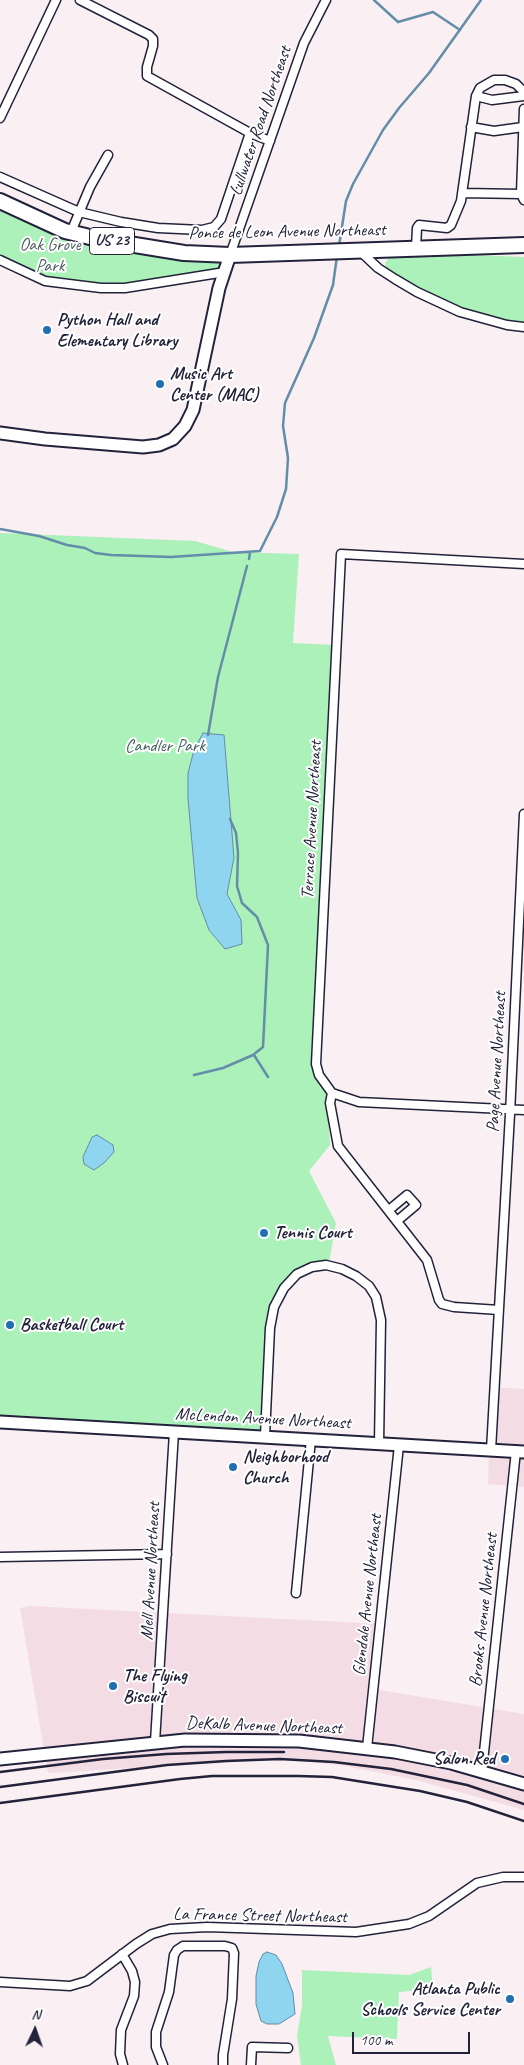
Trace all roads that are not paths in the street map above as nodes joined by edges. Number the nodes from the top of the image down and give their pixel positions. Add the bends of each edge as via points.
1 (56, 0) edge
2 (80, 0) edge
3 (326, 0) edge
4 (524, 92) edge
5 (476, 96) junction
6 (524, 96) edge
7 (524, 109) edge
8 (0, 118) edge
9 (471, 127) junction
10 (522, 127) junction
11 (250, 133) junction
12 (270, 141) junction
13 (108, 155) dead end
14 (0, 177) edge
15 (462, 193) junction
16 (523, 197) edge
17 (0, 201) edge
18 (79, 212) junction
19 (71, 232) junction
20 (524, 245) edge
21 (416, 248) junction
22 (359, 250) junction
23 (230, 255) junction
24 (0, 260) edge
25 (225, 272) junction
26 (524, 327) edge
27 (0, 433) edge
28 (524, 564) edge
29 (524, 814) edge
30 (521, 911) edge
31 (332, 1093) junction
32 (510, 1109) junction
33 (524, 1110) edge
34 (389, 1210) junction
35 (398, 1221) junction
36 (499, 1310) junction
37 (0, 1422) edge
38 (174, 1432) junction
39 (266, 1436) junction
40 (311, 1439) junction
41 (379, 1444) junction
42 (399, 1446) junction
43 (490, 1450) junction
44 (520, 1451) edge
45 (167, 1554) junction
46 (0, 1557) edge
47 (296, 1594) dead end
48 (155, 1742) junction
49 (367, 1748) junction
50 (0, 1759) edge
51 (482, 1771) junction
52 (524, 1784) edge
53 (524, 1877) edge
54 (122, 1954) junction
55 (0, 1982) edge
56 (288, 2048) dead end
57 (123, 2065) edge
58 (163, 2065) edge
59 (223, 2065) edge
60 (251, 2065) edge

1 - 8 street
2 - 11 street via 153,39 147,76
3 - 12 street, Lullwater Road Northeast via 304,44
4 - 5 street via 516,84 499,79 486,83
5 - 6 street via 487,100
5 - 9 street
7 - 10 street
9 - 10 street via 494,131
9 - 15 street
10 - 16 street
11 - 12 street
11 - 18 street via 221,219 214,227 202,230 158,228
12 - 23 street, Lullwater Road Northeast
13 - 18 street
14 - 18 street
15 - 16 street
15 - 21 street via 446,228 417,228
17 - 19 highway, Ponce de Leon Avenue Northeast / US 23
18 - 19 street
19 - 23 highway, Ponce de Leon Avenue Northeast / US 23 via 184,253
20 - 21 highway, Ponce de Leon Avenue Northeast / US 23
21 - 22 highway, Ponce de Leon Avenue Northeast / US 23
22 - 23 highway, Ponce de Leon Avenue Northeast / US 23
22 - 26 street via 378,268 417,292 460,312
23 - 25 street
24 - 25 street via 45,281 101,288 125,288
25 - 27 street via 193,410 186,426 173,439 143,447
28 - 31 street, Terrace Avenue Northeast via 341,554 316,1064 319,1075
29 - 30 street, Page Avenue Northeast
30 - 32 street, Page Avenue Northeast
31 - 32 street via 359,1102
31 - 34 street via 330,1103 338,1146
32 - 33 street
32 - 36 street, Page Avenue Northeast
34 - 35 street
34 - 35 street via 407,1195 416,1205
35 - 36 street via 427,1260 442,1304
36 - 43 street, Page Avenue Northeast
37 - 38 street, McLendon Avenue Northeast
38 - 39 street, McLendon Avenue Northeast
38 - 45 street, Mell Avenue Northeast
39 - 40 street, McLendon Avenue Northeast
39 - 41 street via 270,1328 274,1307 284,1288 297,1274 326,1265 356,1276 369,1286 376,1297 381,1320
40 - 41 street, McLendon Avenue Northeast
40 - 47 street
41 - 42 street, McLendon Avenue Northeast
42 - 43 street, McLendon Avenue Northeast
42 - 49 street, Glendale Avenue Northeast
43 - 44 street, McLendon Avenue Northeast
44 - 51 street, Brooks Avenue Northeast
45 - 46 street
45 - 48 street, Mell Avenue Northeast
48 - 49 street, DeKalb Avenue Northeast via 274,1740
48 - 50 street, DeKalb Avenue Northeast
49 - 51 street, DeKalb Avenue Northeast via 425,1757
51 - 52 street, DeKalb Avenue Northeast
53 - 54 street, La France Street Northeast via 503,1877 477,1883 429,1916 390,1928 356,1932 207,1927 170,1929 152,1934
54 - 55 street, La France Street Northeast via 87,1981 70,1986
54 - 57 street via 135,1982 134,1996 121,2030
56 - 60 street via 252,2047
58 - 59 street via 156,2047 156,2032 169,1992 174,1955 183,1946 225,1946 232,1948 234,1953 232,1999

